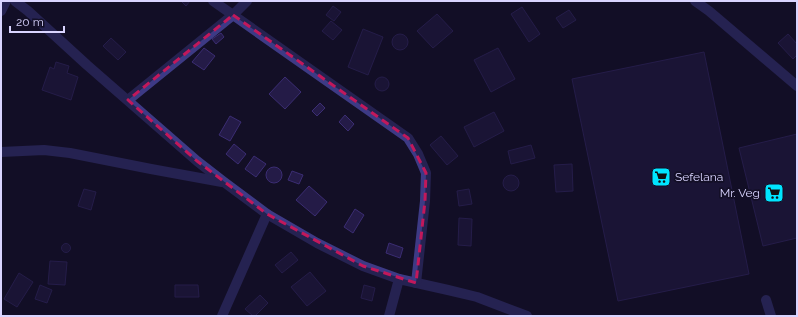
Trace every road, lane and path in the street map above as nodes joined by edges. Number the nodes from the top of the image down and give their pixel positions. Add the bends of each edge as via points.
1 (6, 1) edge
2 (15, 1) edge
3 (213, 1) edge
4 (247, 1) edge
5 (695, 1) edge
6 (1, 11) edge
7 (233, 15) junction
8 (797, 86) edge
9 (128, 100) junction
10 (1, 152) edge
11 (224, 182) junction
12 (267, 214) junction
13 (399, 279) junction
14 (416, 283) junction
15 (766, 300) dead end
16 (222, 316) edge
17 (390, 316) edge
18 (527, 316) edge
19 (771, 316) edge

1 - 6 street
2 - 9 street
3 - 7 street
4 - 7 street
5 - 8 street
7 - 9 street
7 - 14 street via 408,138 426,173
9 - 11 street
10 - 11 street via 44,150
11 - 12 street
12 - 13 street via 317,243 364,266
12 - 16 street
13 - 14 street
13 - 17 street
14 - 18 street via 477,298
15 - 19 street

